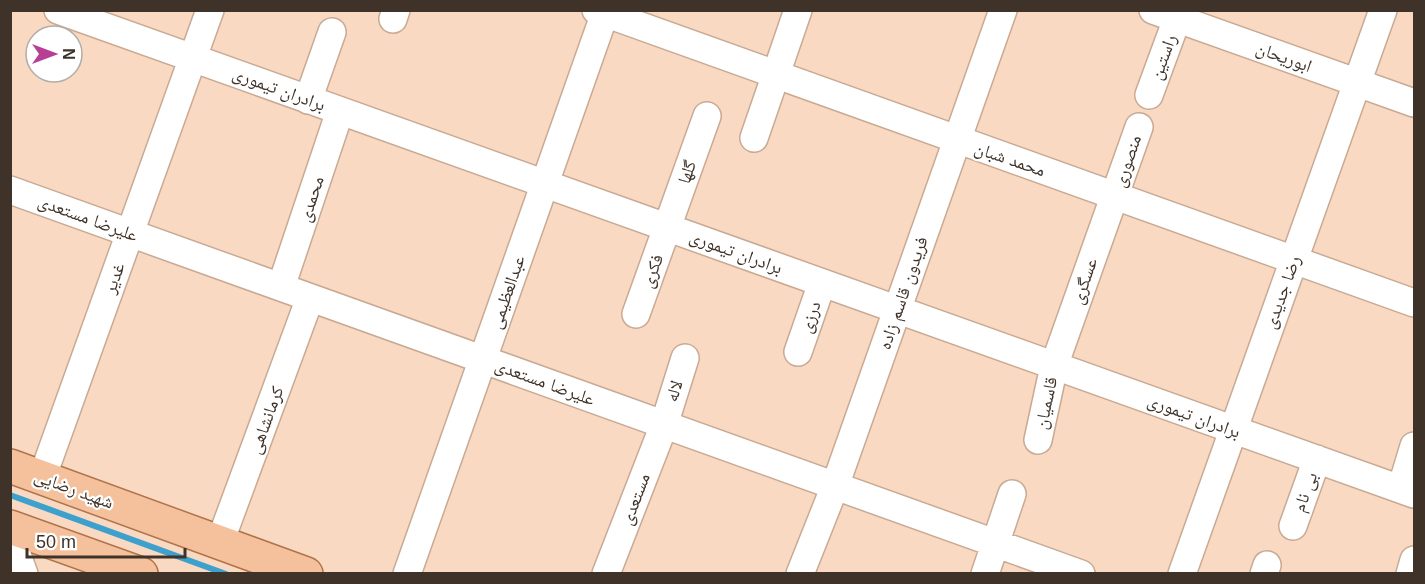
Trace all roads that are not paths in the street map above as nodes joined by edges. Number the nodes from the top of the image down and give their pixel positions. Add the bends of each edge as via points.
1 (58, 10) edge
2 (210, 10) edge
3 (798, 10) edge
4 (1002, 10) edge
5 (1383, 10) edge
6 (602, 12) edge
7 (1180, 16) edge
8 (332, 32) dead end
9 (193, 59) junction
10 (776, 75) junction
11 (1357, 83) junction
12 (1149, 95) dead end
13 (308, 100) junction
14 (1414, 103) edge
15 (340, 111) junction
16 (707, 116) dead end
17 (1139, 127) dead end
18 (754, 138) dead end
19 (956, 141) junction
20 (545, 184) junction
21 (10, 190) edge
22 (1115, 195) junction
23 (667, 228) junction
24 (130, 233) junction
25 (1294, 260) junction
26 (822, 283) junction
27 (281, 287) junction
28 (310, 298) junction
29 (1414, 303) edge
30 (896, 311) junction
31 (636, 314) dead end
32 (798, 352) dead end
33 (685, 358) dead end
34 (483, 360) junction
35 (1054, 366) junction
36 (664, 425) junction
37 (1233, 430) junction
38 (1038, 440) dead end
39 (1414, 446) edge
40 (1317, 459) junction
41 (10, 466) edge
42 (42, 478) junction
43 (835, 486) junction
44 (1408, 492) edge
45 (1012, 494) dead end
46 (1293, 526) dead end
47 (10, 527) edge
48 (10, 535) edge
49 (220, 542) junction
50 (995, 543) junction
51 (1414, 560) edge
52 (126, 571) edge
53 (24, 573) edge
54 (306, 573) edge
55 (407, 573) edge
56 (606, 573) edge
57 (800, 573) edge
58 (985, 573) edge
59 (1081, 573) edge
60 (1182, 573) edge
61 (1410, 573) edge

1 - 9 street, برادران تیموری
2 - 9 street, غدیر
3 - 10 street
4 - 19 street, فریدون قاسم زاده
5 - 11 street, رضا جدیدی
6 - 10 street, محمد شبان
6 - 20 street, عبدالعظیمی
7 - 11 street, ابوریحان
7 - 12 street, راستین
8 - 13 street
9 - 13 street, برادران تیموری
9 - 24 street, غدیر
10 - 18 street
10 - 19 street, محمد شبان
11 - 14 street, ابوریحان
11 - 25 street, رضا جدیدی
13 - 15 street, برادران تیموری
15 - 20 street, برادران تیموری
15 - 27 street, محمدی
16 - 23 street, گلها
17 - 22 street, منصوری
19 - 22 street, محمد شبان
19 - 30 street, فریدون قاسم زاده
20 - 23 street, برادران تیموری
20 - 34 street, عبدالعظیمی
21 - 24 street, علیرضا مستعدی
22 - 25 street, محمد شبان
22 - 35 street, عسگری
23 - 26 street, برادران تیموری
23 - 31 street, فکری
24 - 27 street, علیرضا مستعدی
24 - 42 street, غدیر
25 - 29 street, محمد شبان
25 - 37 street, رضا جدیدی
26 - 30 street, برادران تیموری
26 - 32 street, درزی
27 - 28 street, علیرضا مستعدی
28 - 34 street, علیرضا مستعدی
28 - 49 street, کرمانشاهی
30 - 35 street, برادران تیموری
30 - 43 street, فریدون قاسم زاده
33 - 36 street, لاله
34 - 36 street, علیرضا مستعدی
34 - 55 street, عبدالعظیمی
35 - 37 street, برادران تیموری
35 - 38 street, قاسمیان
36 - 43 street, علیرضا مستعدی
36 - 56 street, مستعدی
37 - 40 street, برادران تیموری
37 - 60 street, رضا جدیدی
39 - 44 street
40 - 44 street, برادران تیموری
40 - 46 street, بی نام
41 - 42 main road, شهید رضایی
42 - 49 main road, شهید رضایی
43 - 50 street, علیرضا مستعدی
43 - 57 street, فریدون قاسم زاده
45 - 50 street
47 - 52 main road
48 - 53 street
49 - 54 main road, شهید رضایی
50 - 58 street
50 - 59 street, علیرضا مستعدی
51 - 61 street

